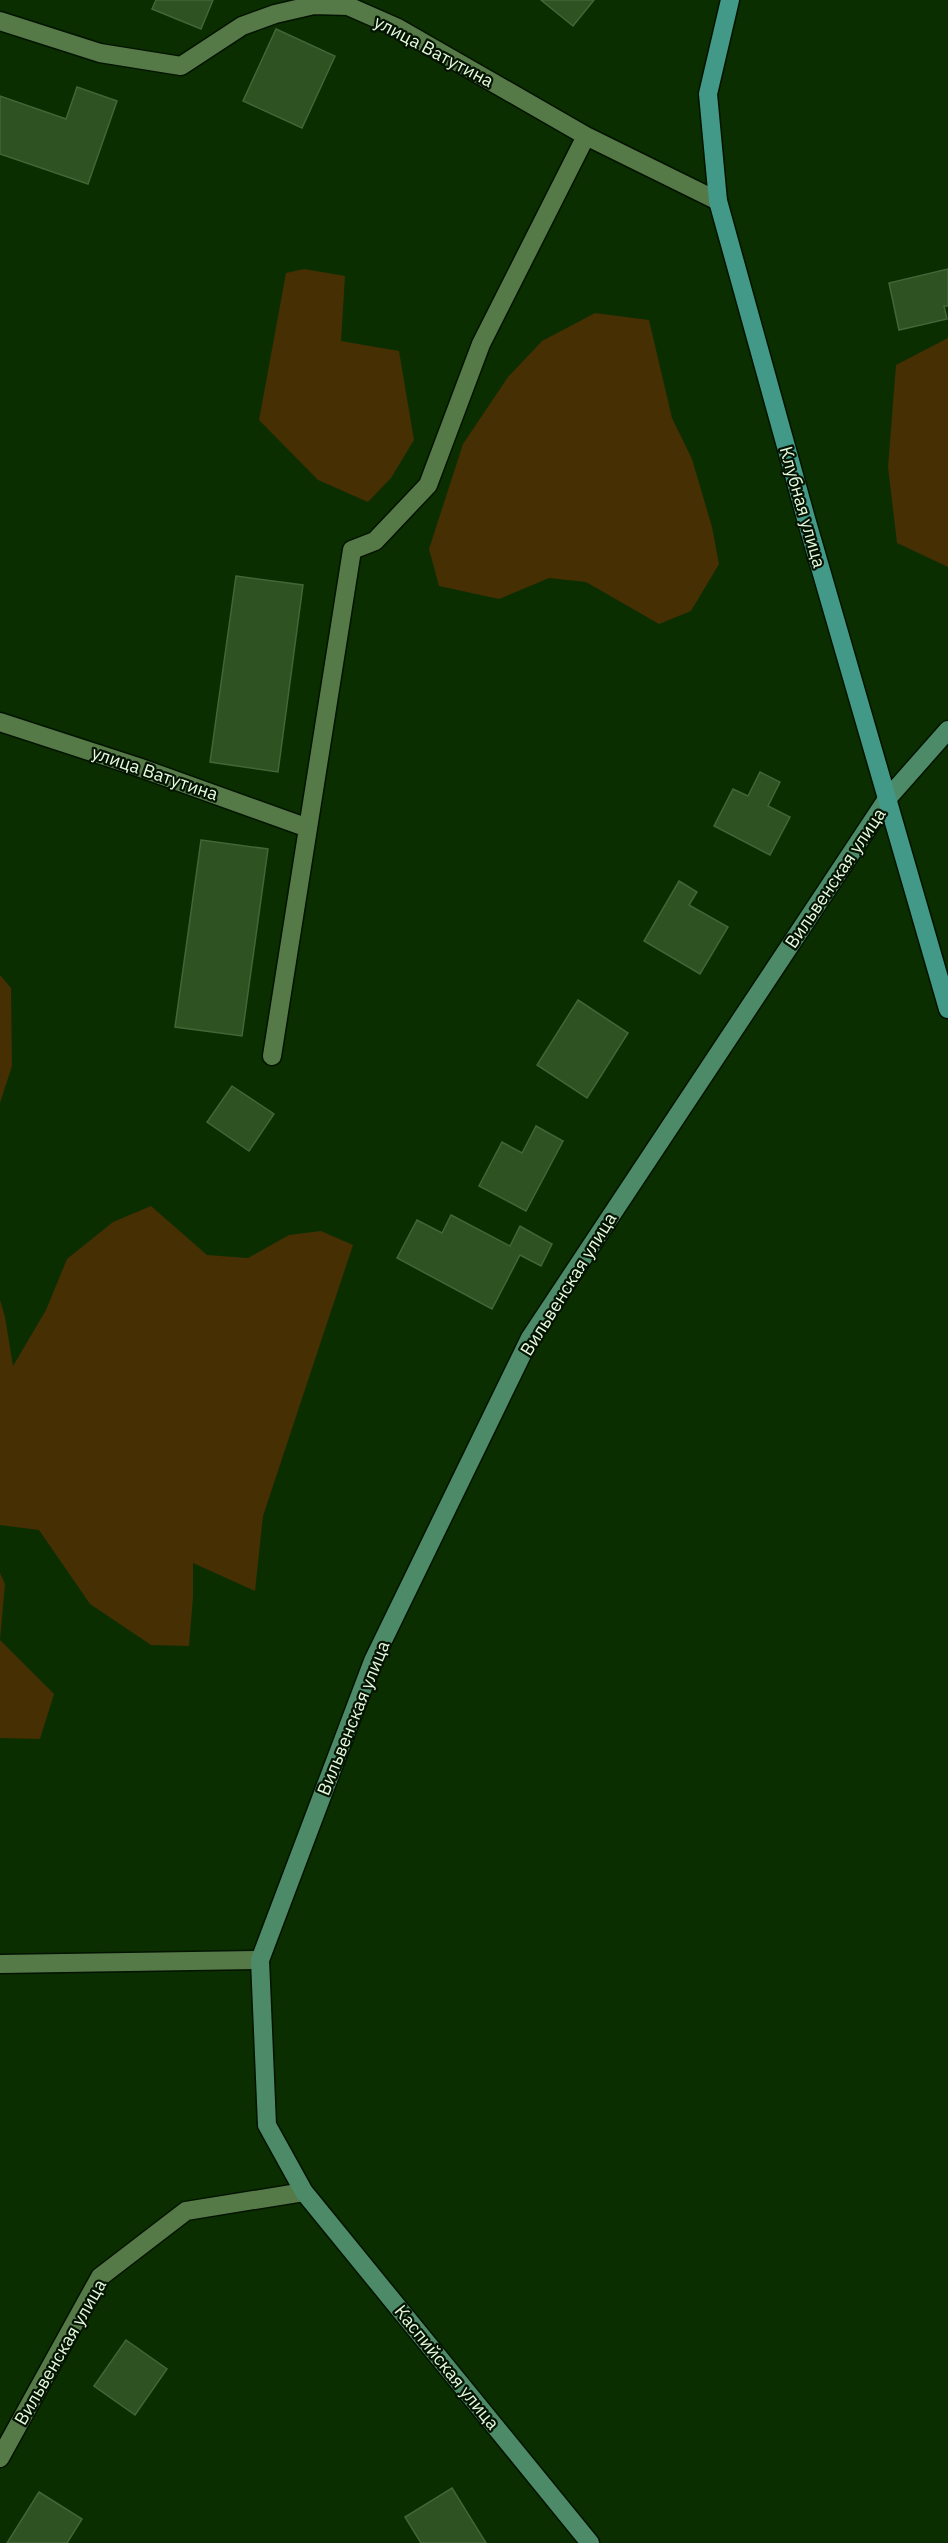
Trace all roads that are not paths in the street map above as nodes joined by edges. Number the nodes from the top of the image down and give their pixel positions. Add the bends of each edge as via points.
1 (730, 0) edge
2 (0, 21) edge
3 (586, 136) junction
4 (718, 201) junction
5 (0, 722) edge
6 (948, 730) edge
7 (887, 799) junction
8 (308, 828) junction
9 (948, 1009) edge
10 (272, 1056) dead end
11 (260, 1960) junction
12 (0, 1964) edge
13 (304, 2192) junction
14 (0, 2458) edge
15 (590, 2543) edge

1 - 4 main road, Клубная улица via 708,94
2 - 3 street, улица Ватутина via 100,53 181,66 243,26 275,14 314,5 348,6 398,28
3 - 4 street, улица Ватутина
3 - 8 street via 481,344 428,485 375,541 352,550
4 - 7 main road, Клубная улица
5 - 8 street, улица Ватутина
6 - 7 street, Вильвенская улица
7 - 9 main road, Клубная улица
7 - 11 street, Вильвенская улица via 530,1338 373,1661
8 - 10 street
11 - 12 street
11 - 13 street, Вильвенская улица via 267,2125
13 - 14 street, Вильвенская улица via 186,2211 100,2277
13 - 15 street, Каспийская улица

